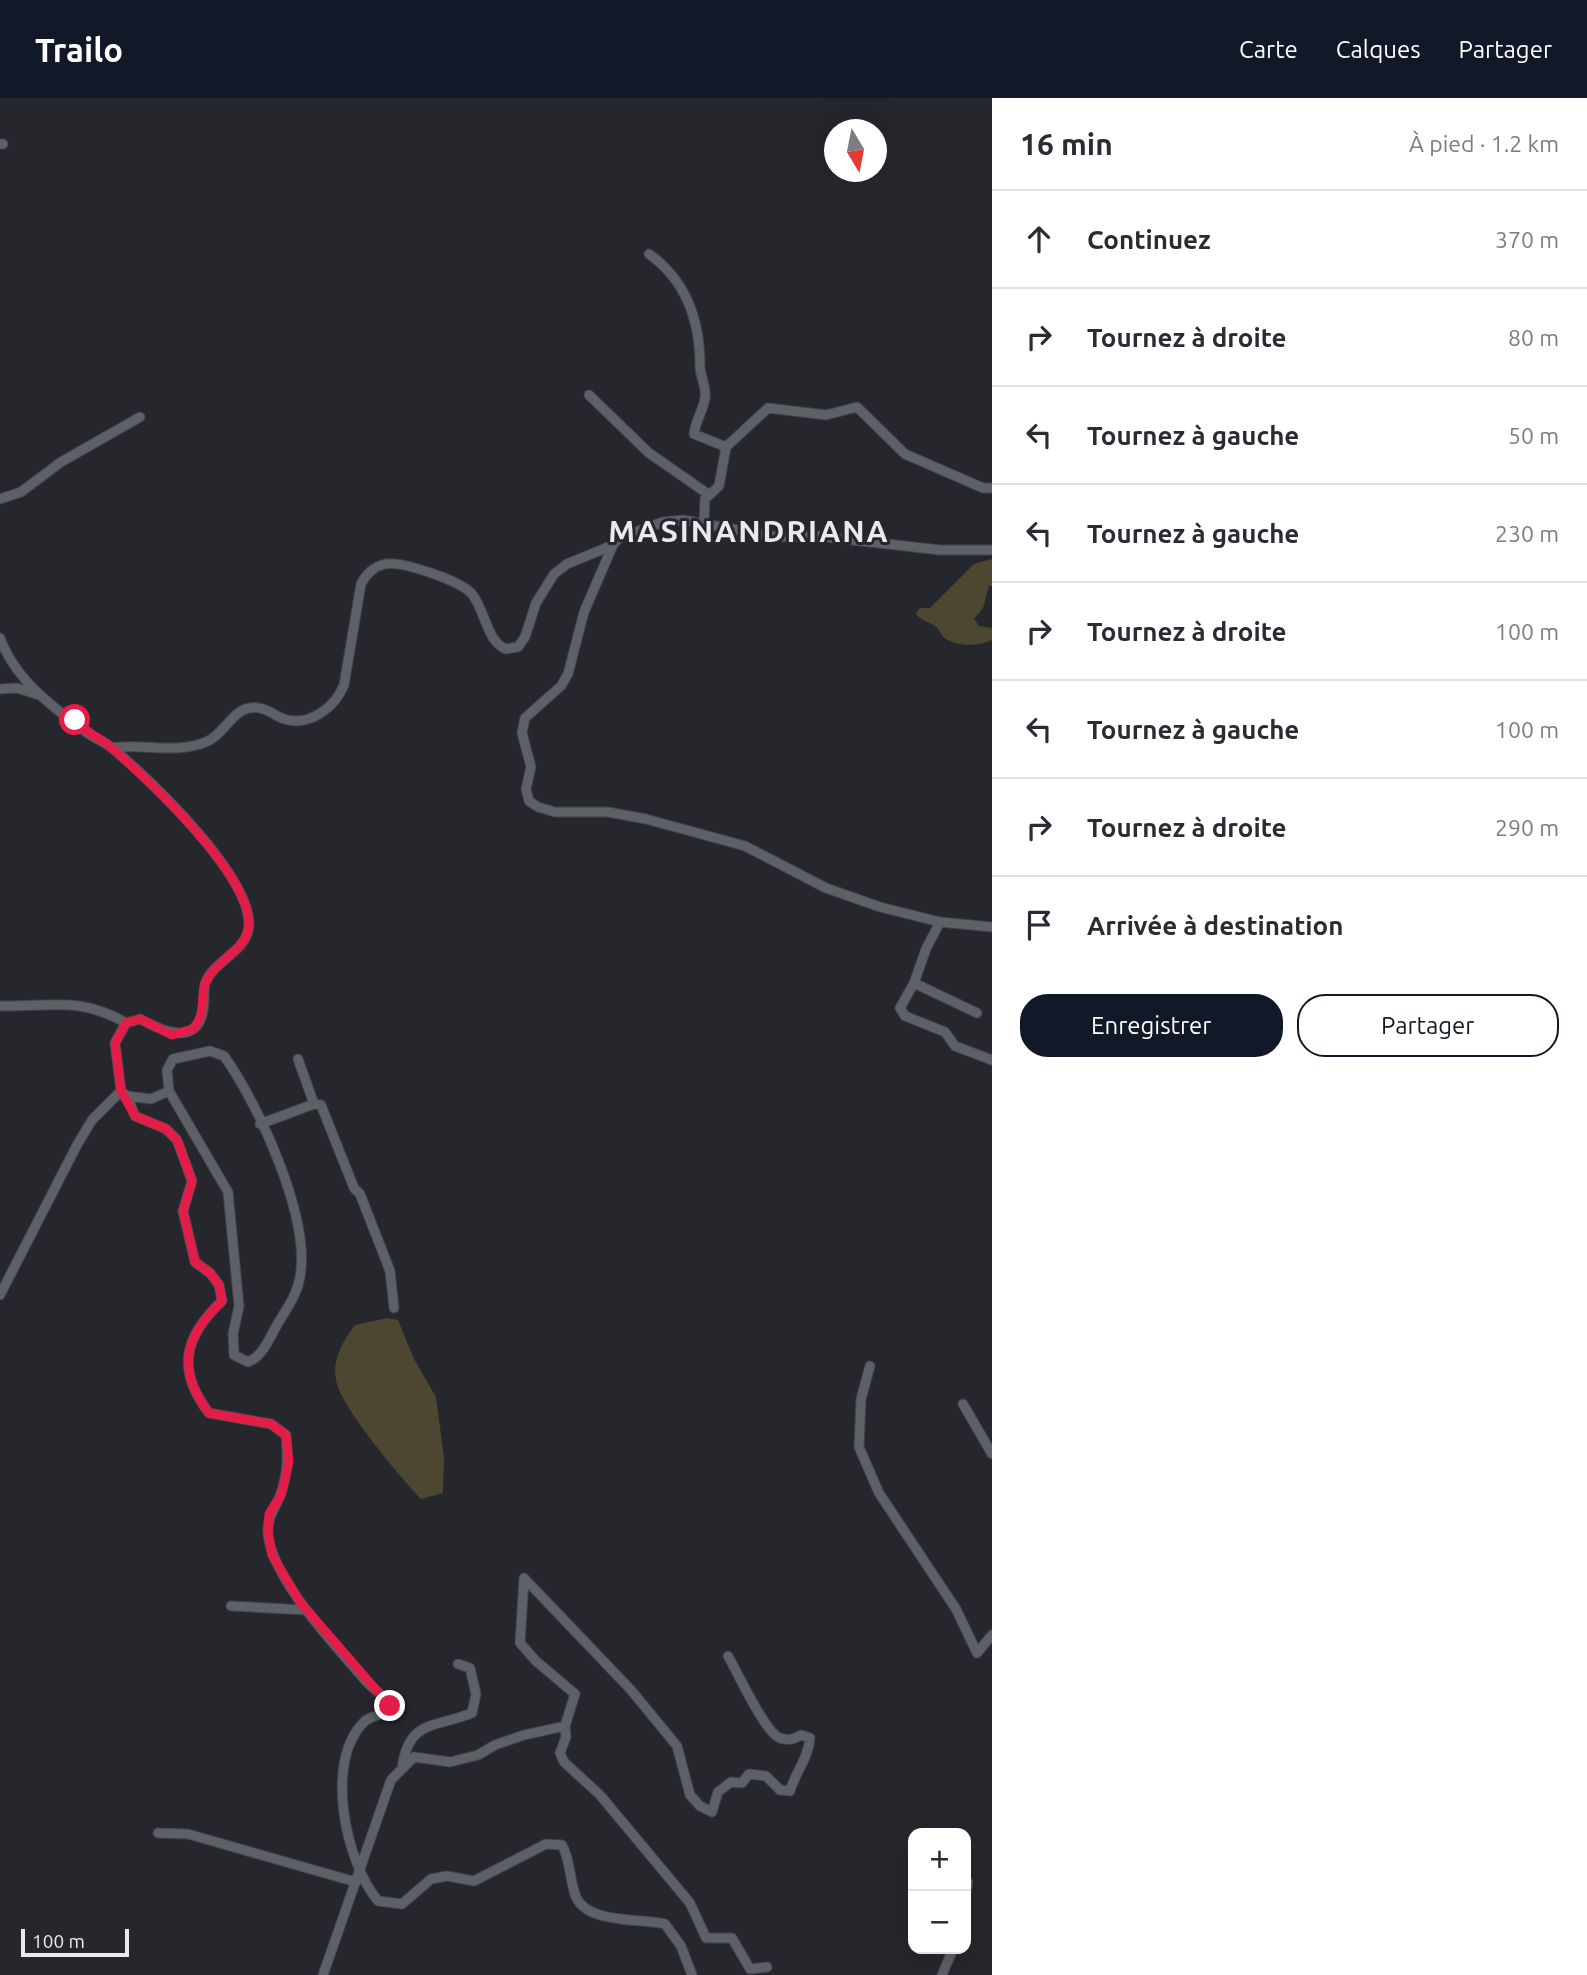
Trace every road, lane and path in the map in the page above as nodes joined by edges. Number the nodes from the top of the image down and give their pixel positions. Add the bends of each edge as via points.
1 (649, 254) dead end
2 (589, 395) dead end
3 (140, 418) dead end
4 (726, 447) junction
5 (992, 488) edge
6 (708, 494) junction
7 (0, 499) edge
8 (704, 523) junction
9 (613, 545) junction
10 (992, 550) edge
11 (0, 638) edge
12 (0, 690) edge
13 (43, 696) junction
14 (112, 748) junction
15 (940, 922) junction
16 (992, 927) edge
17 (914, 983) junction
18 (0, 1006) edge
19 (978, 1013) dead end
20 (126, 1023) junction
21 (298, 1059) dead end
22 (992, 1060) edge
23 (169, 1091) junction
24 (124, 1093) junction
25 (314, 1104) junction
26 (260, 1124) junction
27 (0, 1295) edge
28 (394, 1308) dead end
29 (870, 1366) dead end
30 (963, 1404) dead end
31 (992, 1454) edge
32 (231, 1606) dead end
33 (306, 1610) junction
34 (992, 1635) edge
35 (728, 1656) dead end
36 (458, 1664) dead end
37 (565, 1726) junction
38 (402, 1769) junction
39 (158, 1833) dead end
40 (360, 1871) junction
41 (356, 1882) junction
42 (951, 1954) edge
43 (685, 1958) junction
44 (767, 1967) dead end
45 (323, 1975) edge
46 (682, 1975) edge
47 (692, 1975) edge
48 (942, 1975) edge

1 - 4 street via 679,280 702,352 706,395 694,435
2 - 6 street via 649,453
3 - 7 street via 61,462 21,492
4 - 5 street via 768,408 826,415 857,407 905,454
4 - 6 street via 719,486
6 - 8 street
8 - 9 street via 663,522 619,538
8 - 10 street via 777,537
9 - 14 street via 554,574 536,603 525,637 511,649 498,646 476,599 460,584 398,564 377,567 365,577 358,594 344,685 327,710 295,720 252,707 206,742
9 - 15 street via 584,612 568,674 526,718 522,733 531,767 526,789 529,801 555,813 608,812 745,846 826,888
11 - 13 street via 15,667
12 - 13 street via 17,688
13 - 14 street
14 - 20 street via 180,812 235,881 244,898 249,928 244,941 205,984 203,1012 193,1029 172,1035 140,1019
15 - 16 street
15 - 17 street
17 - 19 street
17 - 22 street via 900,1008 905,1016 945,1032 955,1046
18 - 20 street via 73,1003 110,1013
20 - 24 street via 115,1043
21 - 25 street
23 - 24 street via 151,1099
23 - 26 street via 167,1070 173,1059 210,1051 224,1056
23 - 26 street via 228,1192 239,1307 234,1355 248,1362 256,1359 294,1299 301,1275 293,1198
24 - 27 street via 92,1119
24 - 33 street via 135,1116 166,1129 177,1140 192,1181 183,1211 195,1262 210,1273 222,1293 222,1301 197,1326 188,1375 192,1392 209,1413 271,1424 286,1435 289,1462 281,1495 269,1514 268,1532 272,1555
25 - 26 street
25 - 28 street via 321,1105 329,1120 360,1194 390,1271
29 - 34 street via 861,1399 859,1447 879,1493 956,1609 977,1653
30 - 31 street
32 - 33 street
33 - 40 street via 390,1706 386,1713 366,1719 350,1744 341,1772 342,1802
35 - 37 street via 766,1726 780,1738 810,1738 808,1756 790,1791 779,1790 766,1776 749,1774 742,1783 731,1782 718,1792 712,1812 690,1794 677,1746 670,1737 524,1578 520,1643 575,1694
36 - 38 street via 470,1668 476,1694 471,1713 434,1722 414,1734
37 - 38 street via 524,1735 450,1762 414,1757
37 - 44 street via 560,1752 564,1762 600,1795 690,1903 706,1938 732,1938 750,1969
38 - 40 street via 391,1780
39 - 41 street via 188,1835
40 - 41 street
40 - 43 street via 363,1883 379,1901 402,1904 431,1879 447,1876 474,1881 546,1844 562,1845 577,1900 591,1914 665,1924
41 - 45 street
42 - 48 street
43 - 46 street
43 - 47 street

